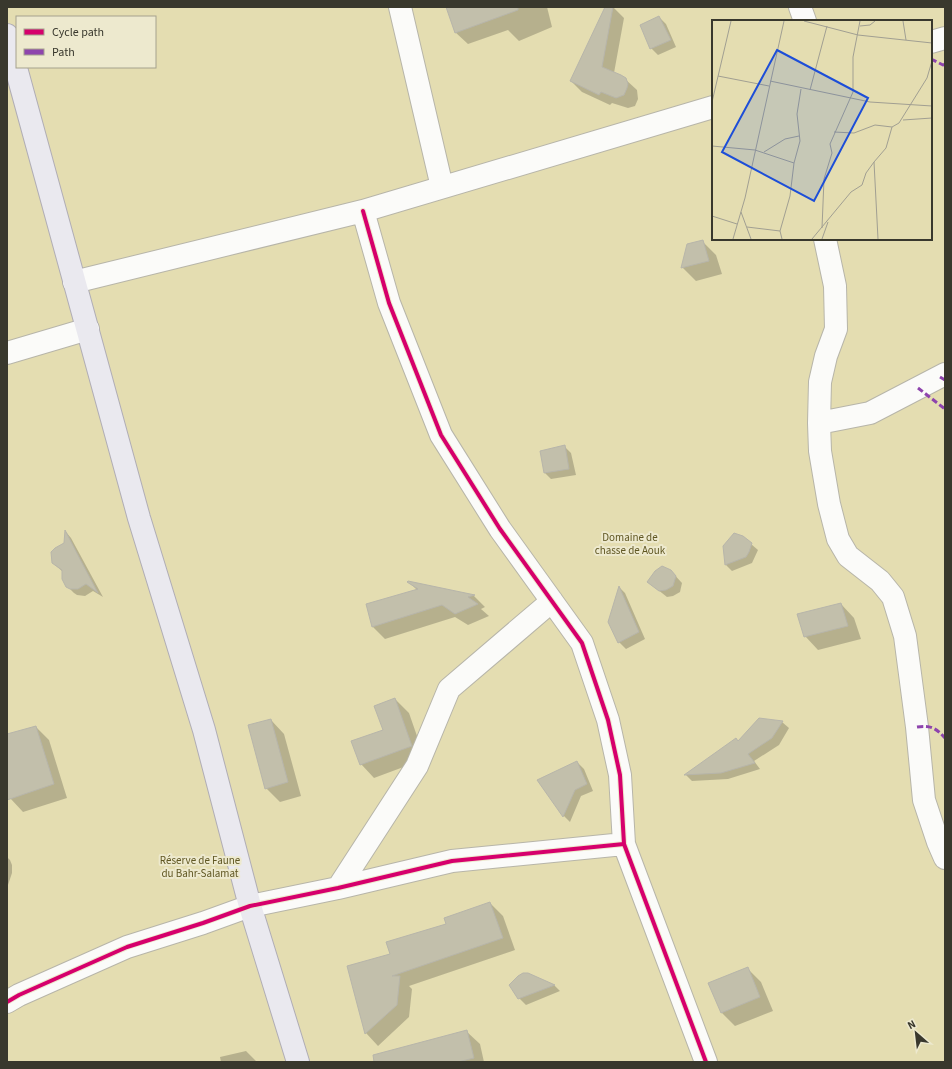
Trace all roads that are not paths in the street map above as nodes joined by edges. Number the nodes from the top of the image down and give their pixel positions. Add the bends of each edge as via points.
1 (400, 7) edge
2 (800, 7) edge
3 (805, 20) edge
4 (7, 35) edge
5 (945, 38) edge
6 (932, 42) edge
7 (712, 107) edge
8 (442, 187) junction
9 (363, 211) junction
10 (825, 240) edge
11 (74, 282) junction
12 (88, 329) junction
13 (7, 353) edge
14 (945, 374) edge
15 (819, 423) junction
16 (552, 601) junction
17 (624, 844) junction
18 (945, 858) edge
19 (338, 888) junction
20 (250, 906) junction
21 (7, 1002) edge
22 (298, 1062) edge
23 (706, 1062) edge

1 - 8 street
2 - 3 street
4 - 11 main road
5 - 6 street
7 - 8 street
8 - 9 street
9 - 11 street
9 - 16 street via 389,303 441,435 500,529
10 - 15 street via 835,286 836,329 820,382
11 - 12 main road
12 - 13 street
12 - 20 main road via 140,518 204,730
14 - 15 street via 870,413
15 - 18 street via 820,451 828,504 838,539 848,556 880,581 893,597 905,636 924,800
16 - 17 street via 582,644 608,720 620,775
16 - 19 street via 449,689 417,766
17 - 19 street via 452,861
17 - 23 street
19 - 20 street
20 - 21 street via 127,947
20 - 22 main road

